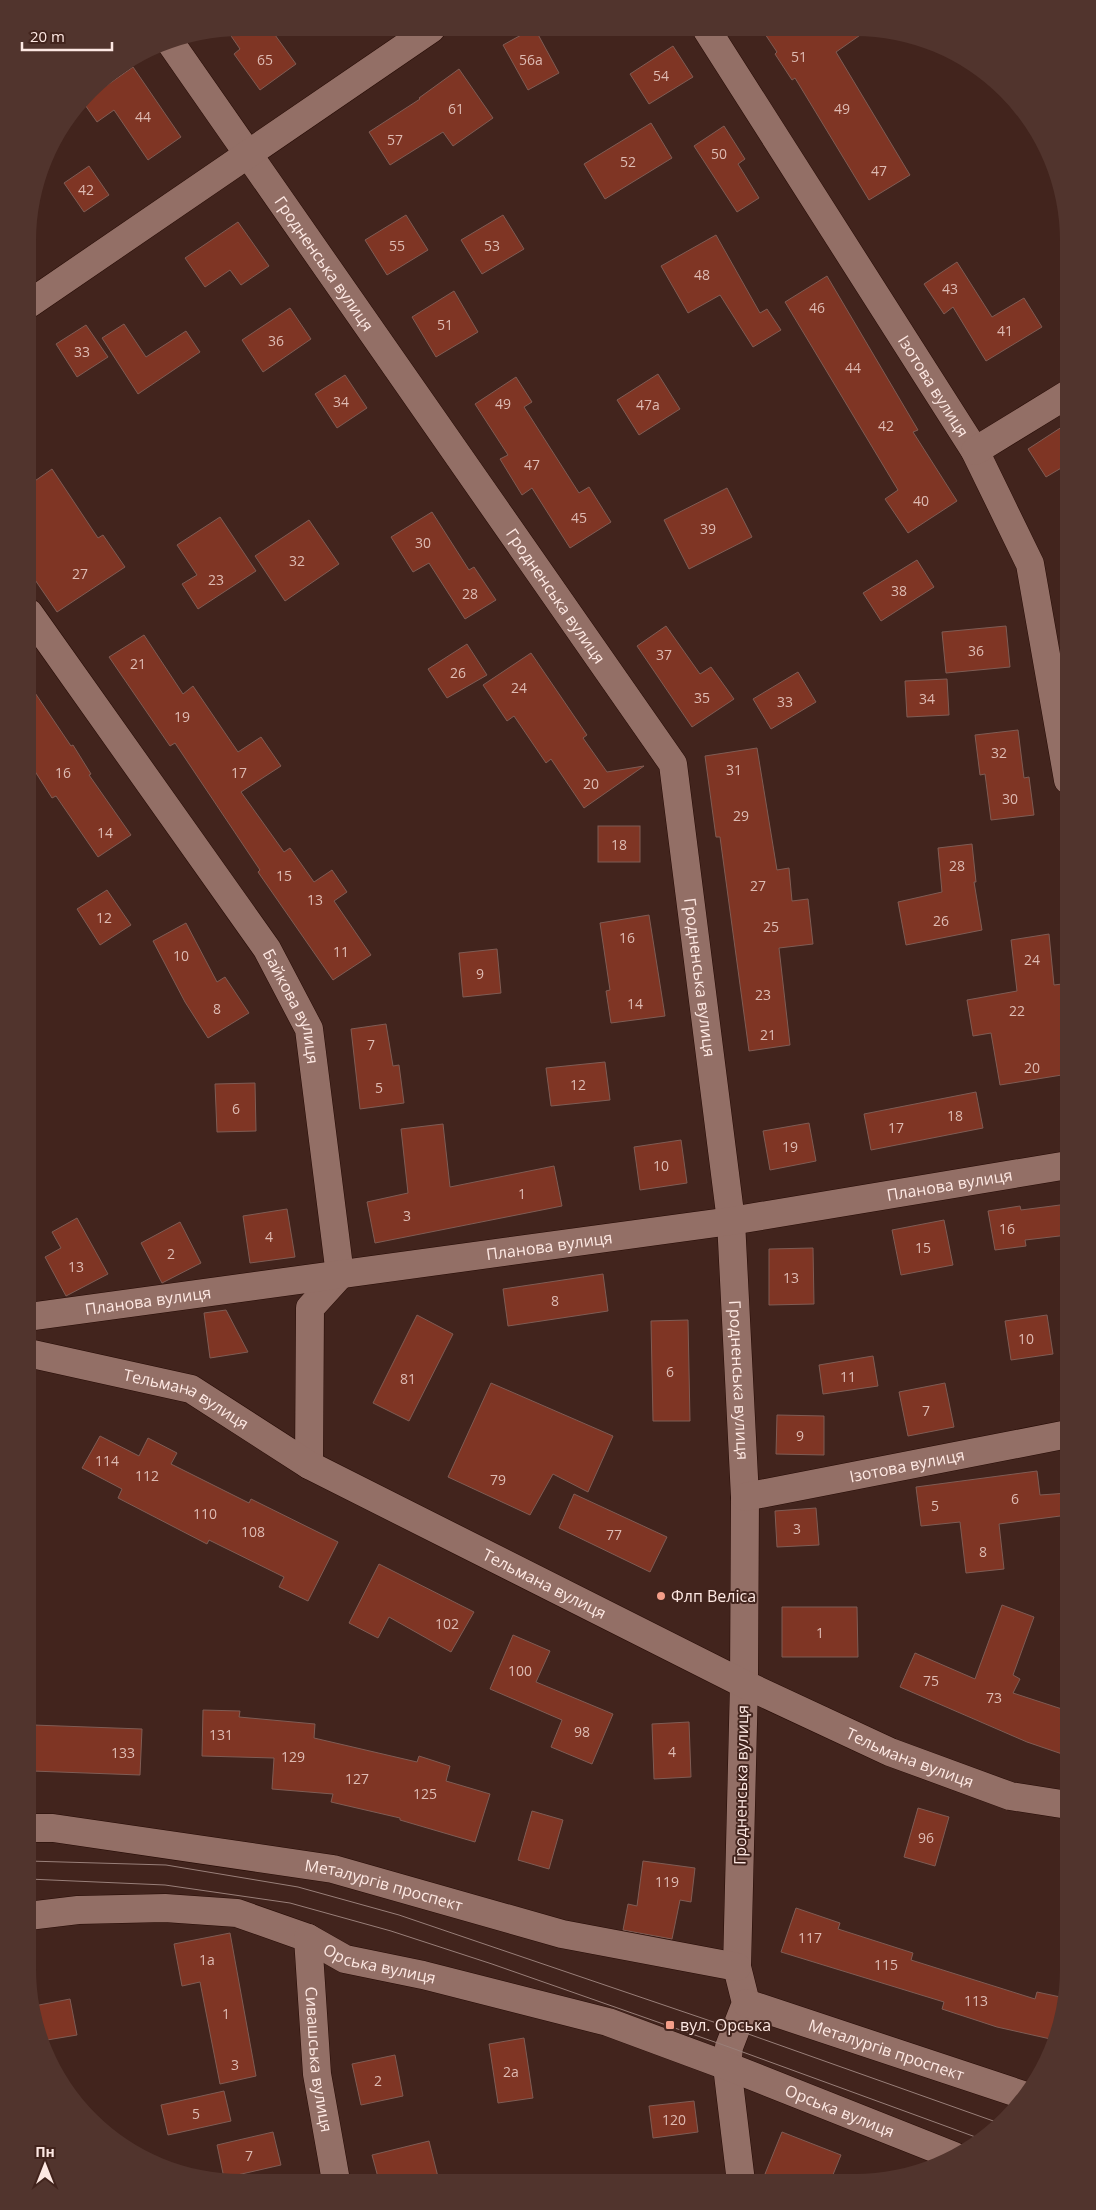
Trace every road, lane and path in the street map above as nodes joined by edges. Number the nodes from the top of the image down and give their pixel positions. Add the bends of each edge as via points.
1 (421, 36) edge
2 (711, 36) edge
3 (174, 47) edge
4 (250, 154) junction
5 (36, 299) edge
6 (1060, 399) edge
7 (975, 452) junction
8 (36, 623) edge
9 (1060, 735) edge
10 (1060, 1166) edge
11 (731, 1221) junction
12 (340, 1275) junction
13 (36, 1316) edge
14 (36, 1355) edge
15 (1060, 1436) edge
16 (309, 1464) junction
17 (744, 1497) junction
18 (744, 1684) junction
19 (1060, 1804) edge
20 (36, 1828) edge
21 (36, 1915) edge
22 (308, 1938) junction
23 (737, 1967) junction
24 (746, 2003) junction
25 (727, 2066) junction
26 (1018, 2093) edge
27 (946, 2153) edge
28 (335, 2174) edge
29 (740, 2174) edge

1 - 4 street
2 - 7 street, Ізотова вулиця
3 - 4 street, Гродненська вулиця
4 - 5 street
4 - 11 street, Гродненська вулиця via 673,764
6 - 7 street
7 - 9 street, Ізотова вулиця via 1030,564
8 - 12 street, Байкова вулиця via 267,949 309,1029
10 - 11 street, Планова вулиця
11 - 12 street, Планова вулиця
11 - 17 street, Гродненська вулиця
12 - 13 street, Планова вулиця
12 - 16 street via 310,1308
14 - 16 street, Тельмана вулиця via 191,1389
15 - 17 street, Ізотова вулиця
16 - 18 street, Тельмана вулиця
17 - 18 street, Гродненська вулиця
18 - 19 street, Тельмана вулиця via 890,1752 1010,1796
18 - 23 street, Гродненська вулиця
20 - 23 street, Металургів проспект via 333,1869 562,1934
21 - 22 street, Орська вулиця via 78,1910 165,1908 237,1912
22 - 25 street, Орська вулиця via 345,1959 423,1975 608,2022
22 - 28 street, Сивашська вулиця via 317,2074
23 - 24 street, Гродненська вулиця
24 - 25 street via 729,2047
24 - 26 street, Металургів проспект
25 - 27 street, Орська вулиця
25 - 29 street

